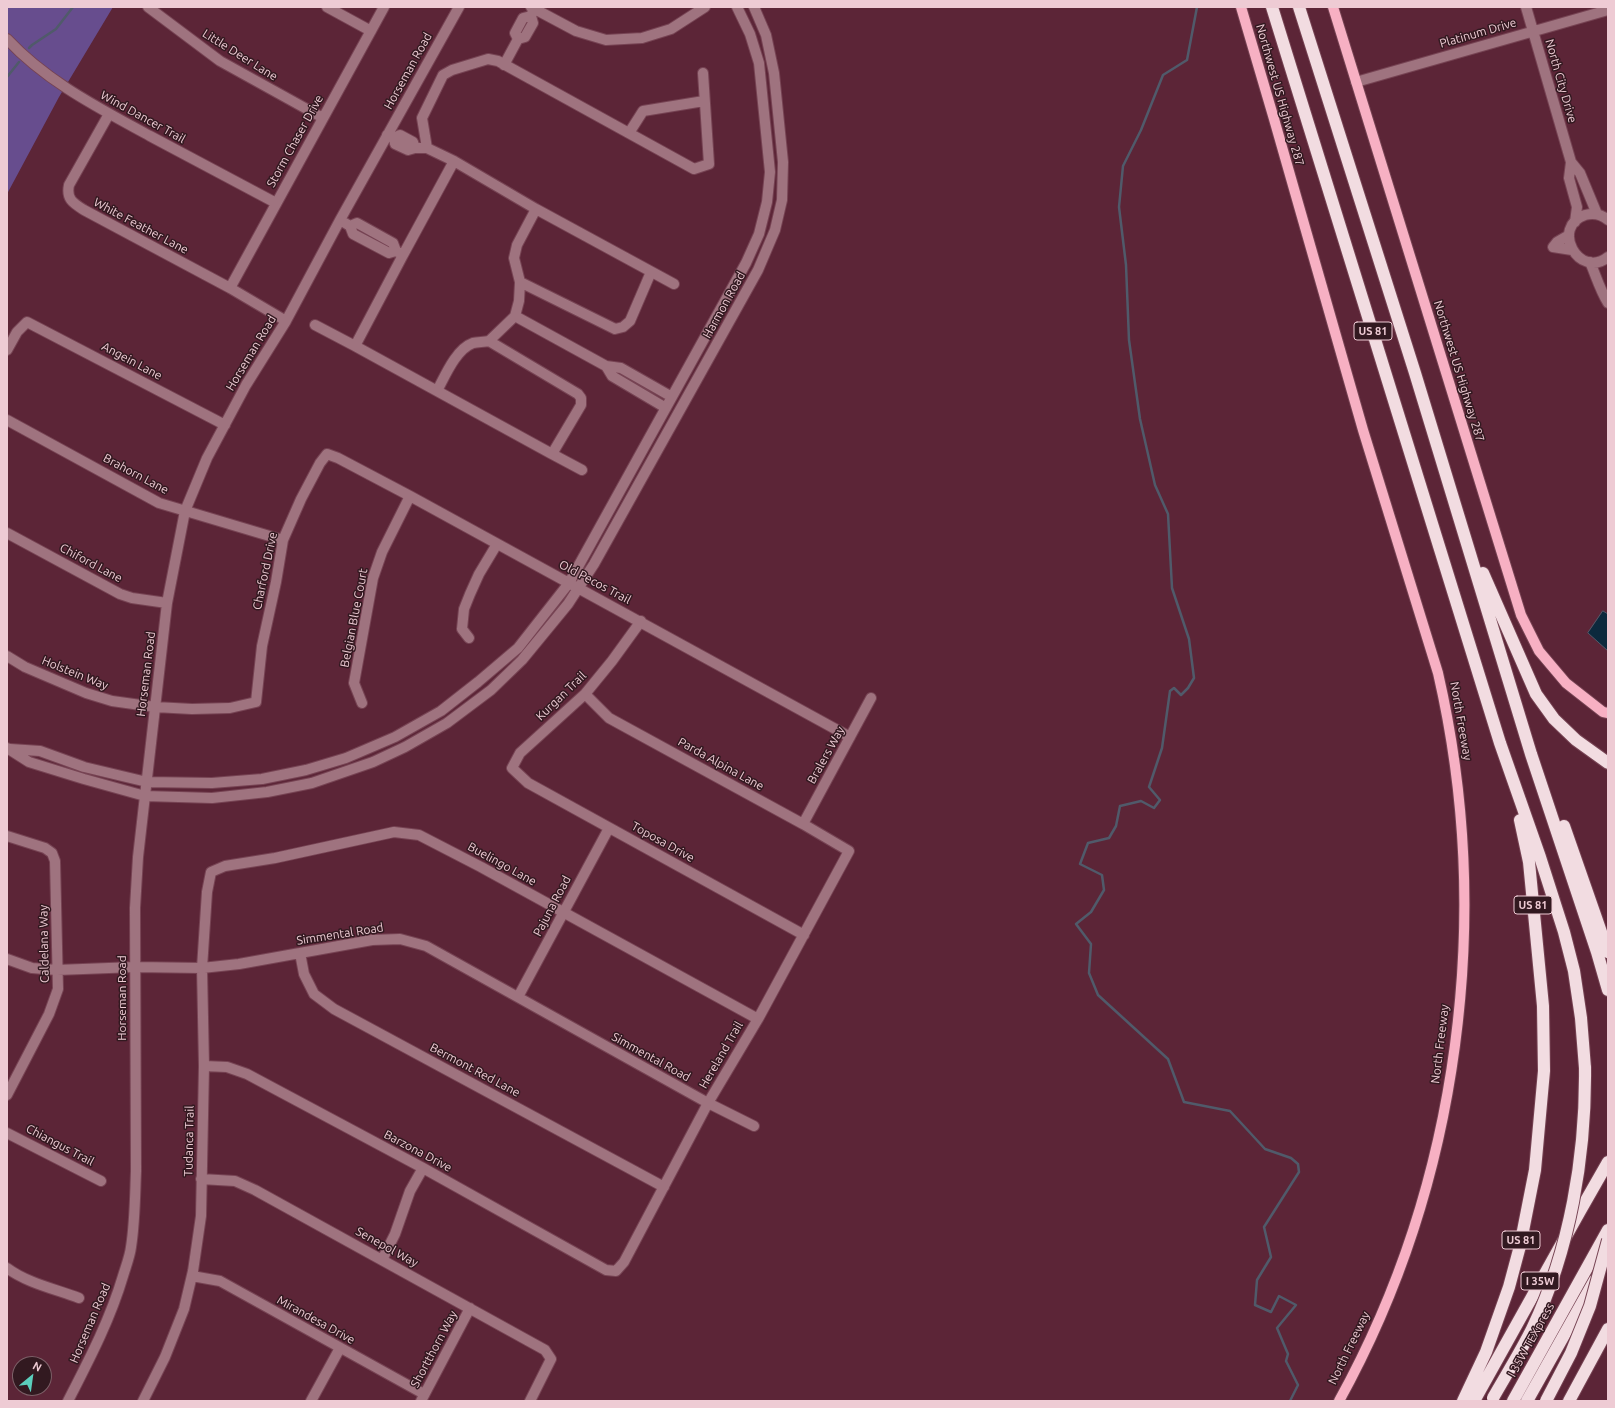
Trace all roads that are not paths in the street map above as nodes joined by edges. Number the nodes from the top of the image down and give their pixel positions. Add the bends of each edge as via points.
1 (148, 7) edge
2 (327, 7) edge
3 (384, 7) edge
4 (459, 7) edge
5 (705, 7) edge
6 (738, 7) edge
7 (754, 7) edge
8 (1241, 7) edge
9 (1272, 7) edge
10 (1299, 7) edge
11 (1333, 7) edge
12 (1526, 7) edge
13 (1608, 10) edge
14 (532, 11) edge
15 (371, 31) junction
16 (1532, 31) junction
17 (7, 39) edge
18 (504, 65) junction
19 (703, 73) dead end
20 (1356, 82) junction
21 (704, 101) junction
22 (109, 114) junction
23 (322, 118) junction
24 (629, 133) junction
25 (391, 136) junction
26 (427, 148) junction
27 (454, 161) junction
28 (1571, 162) junction
29 (276, 203) junction
30 (536, 209) junction
31 (1597, 214) junction
32 (340, 220) junction
33 (1608, 220) edge
34 (1575, 222) junction
35 (1569, 235) junction
36 (1572, 250) junction
37 (400, 253) junction
38 (1608, 257) edge
39 (1590, 262) junction
40 (651, 272) junction
41 (520, 282) junction
42 (674, 284) dead end
43 (230, 288) junction
44 (1608, 303) edge
45 (515, 316) junction
46 (286, 321) junction
47 (316, 325) dead end
48 (489, 342) junction
49 (355, 346) junction
50 (7, 350) edge
51 (606, 366) junction
52 (437, 391) junction
53 (672, 397) junction
54 (666, 408) junction
55 (7, 420) edge
56 (224, 425) junction
57 (327, 454) joint
58 (552, 454) junction
59 (582, 470) dead end
60 (410, 496) junction
61 (185, 511) junction
62 (1462, 525) junction
63 (7, 533) edge
64 (283, 540) junction
65 (497, 544) junction
66 (569, 583) junction
67 (579, 588) junction
68 (167, 603) junction
69 (641, 621) junction
70 (469, 638) dead end
71 (7, 656) edge
72 (1438, 672) joint
73 (585, 694) junction
74 (871, 698) dead end
75 (256, 702) joint
76 (362, 703) dead end
77 (155, 707) junction
78 (1608, 713) edge
79 (1520, 718) junction
80 (850, 737) junction
81 (1500, 743) junction
82 (9, 749) edge
83 (1608, 763) edge
84 (512, 768) joint
85 (147, 782) junction
86 (145, 796) junction
87 (803, 824) junction
88 (609, 828) junction
89 (7, 836) edge
90 (849, 851) joint
91 (211, 872) joint
92 (564, 913) junction
93 (804, 935) junction
94 (1608, 952) edge
95 (300, 953) junction
96 (7, 959) edge
97 (135, 967) junction
98 (202, 968) junction
99 (57, 970) junction
100 (1608, 990) edge
101 (518, 997) junction
102 (758, 1019) junction
103 (204, 1066) junction
104 (10, 1082) edge
105 (7, 1096) edge
106 (708, 1103) junction
107 (754, 1126) dead end
108 (7, 1132) edge
109 (1608, 1162) edge
110 (423, 1168) junction
111 (201, 1179) junction
112 (101, 1182) dead end
113 (664, 1187) junction
114 (1608, 1230) edge
115 (1608, 1240) edge
116 (1608, 1256) edge
117 (382, 1260) junction
118 (7, 1268) edge
119 (616, 1271) joint
120 (192, 1276) junction
121 (79, 1298) dead end
122 (470, 1308) junction
123 (1608, 1329) edge
124 (340, 1348) junction
125 (422, 1398) edge
126 (1492, 1399) edge
127 (68, 1401) edge
128 (143, 1401) edge
129 (311, 1401) edge
130 (530, 1401) edge
131 (1339, 1401) edge
132 (1463, 1401) edge
133 (1474, 1401) edge
134 (1513, 1401) edge
135 (1527, 1401) edge
136 (1546, 1401) edge
137 (1569, 1401) edge

1 - 23 street, Little Deer Lane via 220,60
2 - 15 street
3 - 15 street, Storm Chaser Drive
4 - 25 street, Horseman Road
5 - 14 street via 671,29 642,38 606,40 576,31
6 - 53 street, Harmon Road via 759,63 770,172 767,202 759,234 746,263
7 - 67 street, Harmon Road via 766,35 774,73 783,162 782,200 775,230 758,270
8 - 72 main road, Northwest US Highway 287 via 1363,430
9 - 81 highway, US 81
10 - 62 highway, US 81
11 - 20 main road, Northwest US Highway 287
12 - 16 street, North City Drive
13 - 16 street, Platinum Drive
14 - 18 street via 533,23 525,37 518,39
15 - 23 street, Storm Chaser Drive
16 - 20 street, Platinum Drive
16 - 28 street, North City Drive
17 - 22 street, Wind Dancer Trail via 41,71
18 - 24 street
18 - 26 street via 488,59 443,75 422,118
19 - 21 street
20 - 78 main road, Northwest US Highway 287 via 1521,615 1539,651 1566,683 1603,712
21 - 24 street via 642,111
21 - 24 street via 709,164 694,169
22 - 29 street, Wind Dancer Trail
22 - 43 street, White Feather Lane via 69,185 69,198 84,210
23 - 29 street, Storm Chaser Drive
25 - 26 street via 396,144 408,150
25 - 32 street, Horseman Road
26 - 27 street
27 - 30 street
27 - 37 street
28 - 31 street, North City Drive via 1580,173
28 - 34 street, North City Drive via 1569,178 1577,207
29 - 43 street, Storm Chaser Drive
30 - 40 street
30 - 41 street via 517,245 514,258
31 - 33 street
31 - 34 street via 1585,215
32 - 37 street via 350,226 357,223 393,243
32 - 46 street, Horseman Road
34 - 35 street
35 - 36 street
35 - 36 street via 1553,247
36 - 39 street via 1577,256
37 - 49 street
38 - 39 street via 1598,262
39 - 44 street
40 - 41 street via 630,321 615,329
40 - 42 street
41 - 45 street
43 - 46 street, White Feather Lane
45 - 48 street
45 - 51 street
46 - 56 street, Horseman Road
47 - 49 street
48 - 52 street via 472,343 462,351 451,363
48 - 58 street via 581,398 581,405
49 - 52 street
50 - 56 street, Angein Lane via 16,332 27,322
51 - 53 street via 621,368
51 - 54 street via 612,376
52 - 58 street
53 - 54 street, Harmon Road
54 - 66 street, Harmon Road
55 - 61 street, Brahorn Lane via 159,503
56 - 61 street, Horseman Road
57 - 60 street, Old Pecos Trail
57 - 64 street, Charford Drive via 301,499
58 - 59 street
60 - 65 street, Old Pecos Trail
60 - 76 street, Belgian Blue Court via 382,552 373,578 354,683
61 - 64 street, Brahorn Lane
61 - 68 street, Horseman Road
62 - 79 highway, US 81
62 - 83 highway via 1536,694 1560,725
63 - 68 street, Chiford Lane via 120,594
64 - 75 street, Charford Drive via 262,646
65 - 66 street, Old Pecos Trail
65 - 70 street via 479,574 464,609 462,629
66 - 67 street, Old Pecos Trail
66 - 85 street, Harmon Road via 518,648 441,711 395,737 339,760 262,779 212,783
67 - 69 street, Old Pecos Trail
67 - 86 street, Harmon Road via 522,660 491,690 447,724 405,747 373,762 312,782 267,792 212,798
68 - 77 street, Horseman Road
69 - 73 street, Kurgan Trail
69 - 80 street, Old Pecos Trail
71 - 77 street, Holstein Way via 25,667 86,693 112,701
72 - 131 main road, North Freeway via 1456,769 1464,859 1462,980 1451,1072 1432,1164 1406,1251 1372,1335
73 - 84 street, Kurgan Trail via 520,753
73 - 87 street, Parda Alpina Lane via 609,718
74 - 80 street, Bralers Way
75 - 77 street, Holstein Way via 230,708
77 - 85 street, Horseman Road
79 - 94 highway, US 81 via 1550,789
79 - 100 highway
80 - 87 street, Bralers Way
81 - 126 highway, bridge via 1540,856 1574,971 1585,1068 1585,1114 1575,1194 1560,1254 1531,1330
81 - 132 highway, US 81 via 1529,862 1543,1006 1544,1071 1535,1170 1520,1246 1498,1321
82 - 85 street, Harmon Road via 40,751 84,767
82 - 86 street, Harmon Road via 29,762
84 - 88 street, Toposa Drive via 528,783
85 - 86 street, Horseman Road
86 - 97 street, Horseman Road via 135,908
87 - 90 street, Parda Alpina Lane
88 - 92 street, Pajuna Road
88 - 93 street, Toposa Drive
89 - 99 street, Caldelana Way via 45,848 52,853 56,866
90 - 93 street, Hereland Trail
91 - 92 street, Buelingo Lane via 225,866 275,858 394,832 419,834
91 - 98 street, Tudanca Trail via 207,892
92 - 101 street, Pajuna Road
92 - 102 street, Buelingo Lane
93 - 102 street, Hereland Trail
95 - 98 street, Simmental Road
95 - 101 street, Simmental Road via 372,940 400,939 426,946
95 - 113 street, Bermont Red Lane via 304,974 314,994 334,1009
96 - 99 street, Simmental Road via 32,968
97 - 98 street, Simmental Road
97 - 99 street, Simmental Road
97 - 127 street, Horseman Road via 136,1171 131,1248 110,1314
98 - 103 street, Tudanca Trail
99 - 104 street, Caldelana Way via 58,989 54,1003
101 - 106 street, Simmental Road
102 - 106 street, Hereland Trail
103 - 110 street, Barzona Drive via 227,1067 247,1074
103 - 111 street, Tudanca Trail
104 - 105 street, Caldelana Way
106 - 107 street, Simmental Road
106 - 113 street, Hereland Trail
108 - 112 street, Chiangus Trail
109 - 133 highway, I 35W
110 - 117 street via 410,1191 395,1234
110 - 119 street, Barzona Drive via 606,1270
111 - 117 street, Senepol Way via 235,1181
111 - 120 street, Tudanca Trail via 201,1216
113 - 119 street, Hereland Trail via 624,1262
114 - 134 highway, I 35W TEXpress
115 - 136 highway, bridge via 1590,1306 1571,1353
116 - 135 highway
117 - 122 street, Senepol Way
118 - 121 street via 36,1283
120 - 124 street, Mirandesa Drive via 220,1281
120 - 128 street, Tudanca Trail via 184,1310
122 - 125 street, Shortthorn Way
122 - 130 street, Senepol Way via 545,1350 551,1360
123 - 137 highway
124 - 125 street, Mirandesa Drive
124 - 129 street

